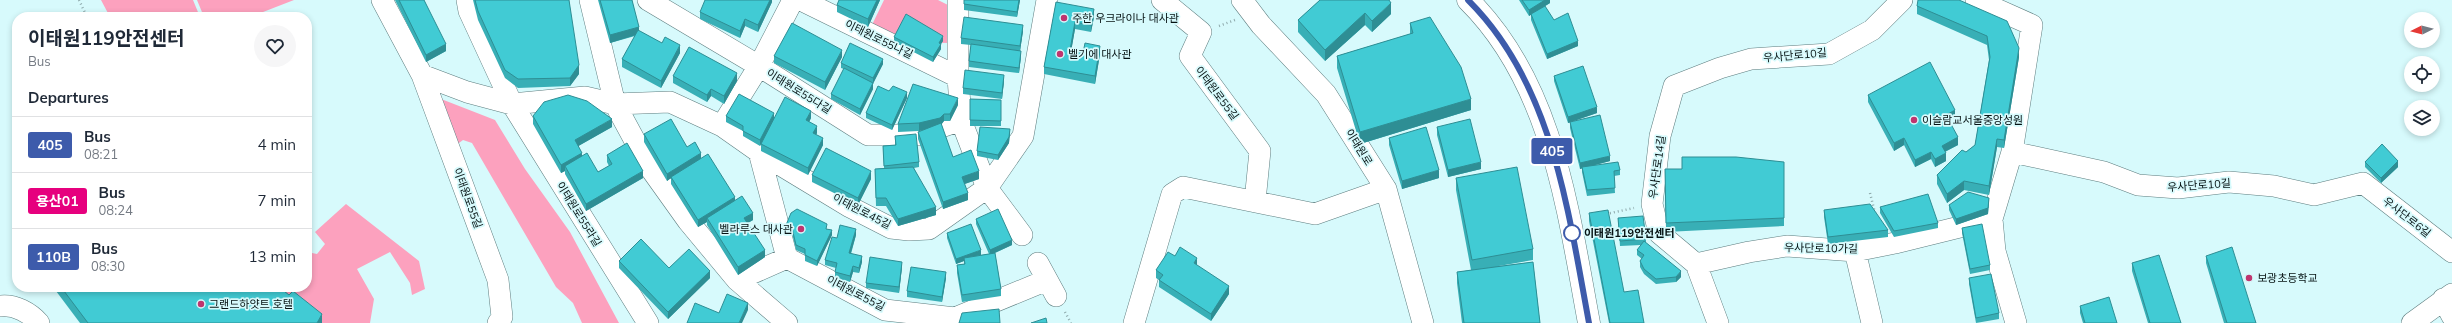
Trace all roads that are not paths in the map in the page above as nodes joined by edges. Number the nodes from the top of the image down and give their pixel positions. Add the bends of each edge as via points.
1 (382, 0) edge
2 (467, 0) edge
3 (590, 0) edge
4 (648, 0) edge
5 (793, 0) edge
6 (801, 0) edge
7 (957, 0) edge
8 (1047, 0) edge
9 (1162, 0) edge
10 (1468, 0) edge
11 (1902, 0) edge
12 (1976, 0) edge
13 (1239, 6) edge
14 (759, 66) junction
15 (422, 75) junction
16 (958, 77) junction
17 (1674, 86) joint
18 (512, 104) junction
19 (615, 104) junction
20 (961, 120) junction
21 (722, 126) junction
22 (759, 152) junction
23 (2012, 152) junction
24 (2363, 183) joint
25 (987, 188) junction
26 (1386, 189) junction
27 (1255, 202) junction
28 (1992, 219) junction
29 (1022, 235) dead end
30 (1855, 250) junction
31 (2452, 252) edge
32 (787, 258) junction
33 (1696, 264) junction
34 (737, 280) junction
35 (1047, 280) dead end
36 (2449, 303) edge
37 (0, 306) edge
38 (2421, 320) edge
39 (40, 323) edge
40 (498, 323) edge
41 (648, 323) edge
42 (787, 323) edge
43 (1134, 323) edge
44 (1423, 323) edge
45 (1589, 323) edge
46 (1718, 323) edge
47 (1872, 323) edge
48 (2016, 323) edge

1 - 15 street, 이태원로55길
2 - 18 street via 469,12
3 - 19 street
4 - 14 street, 이태원로55다길
5 - 14 street
6 - 16 street, 이태원로55나길
7 - 16 street
8 - 25 street, 이태원로45길 via 1023,136
9 - 27 street, 이태원로55길 via 1201,32 1190,56 1260,151
10 - 45 main road via 1518,65 1547,129 1570,222
11 - 17 street, 우사단로10길 via 1872,30 1829,54 1751,59
12 - 23 street via 2032,25
13 - 26 street, 이태원로 via 1261,24 1326,94
14 - 20 street, 이태원로55다길 via 868,135 918,135
14 - 21 street
15 - 18 street via 466,92
15 - 40 street, 이태원로55길 via 498,280 502,317
16 - 20 street
17 - 33 street, 우사단로14길 via 1660,136 1652,204 1659,233
18 - 19 street via 585,97
18 - 41 street, 이태원로55라길
19 - 21 street, 이태원로45길 via 670,102
19 - 34 street via 663,187
20 - 25 street
21 - 22 street, 이태원로45길
22 - 25 street, 이태원로45길 via 850,207 891,228 928,229
22 - 32 street
23 - 24 street, 우사단로10길 via 2104,172 2138,185 2178,188 2229,182 2274,186 2314,195
23 - 28 street
24 - 31 street, 우사단로6길
25 - 29 street
26 - 27 street via 1315,214
26 - 44 street, 이태원로
27 - 43 street via 1183,187 1172,194
28 - 30 street, 우사단로10가길 via 1895,243
28 - 48 street via 1994,251
30 - 33 street, 우사단로10가길 via 1787,246
30 - 47 street
32 - 34 street
32 - 35 street, 이태원로55길 via 886,310 955,318
33 - 46 street, 우사단로14길
34 - 42 street
36 - 38 street
37 - 39 street via 18,308

